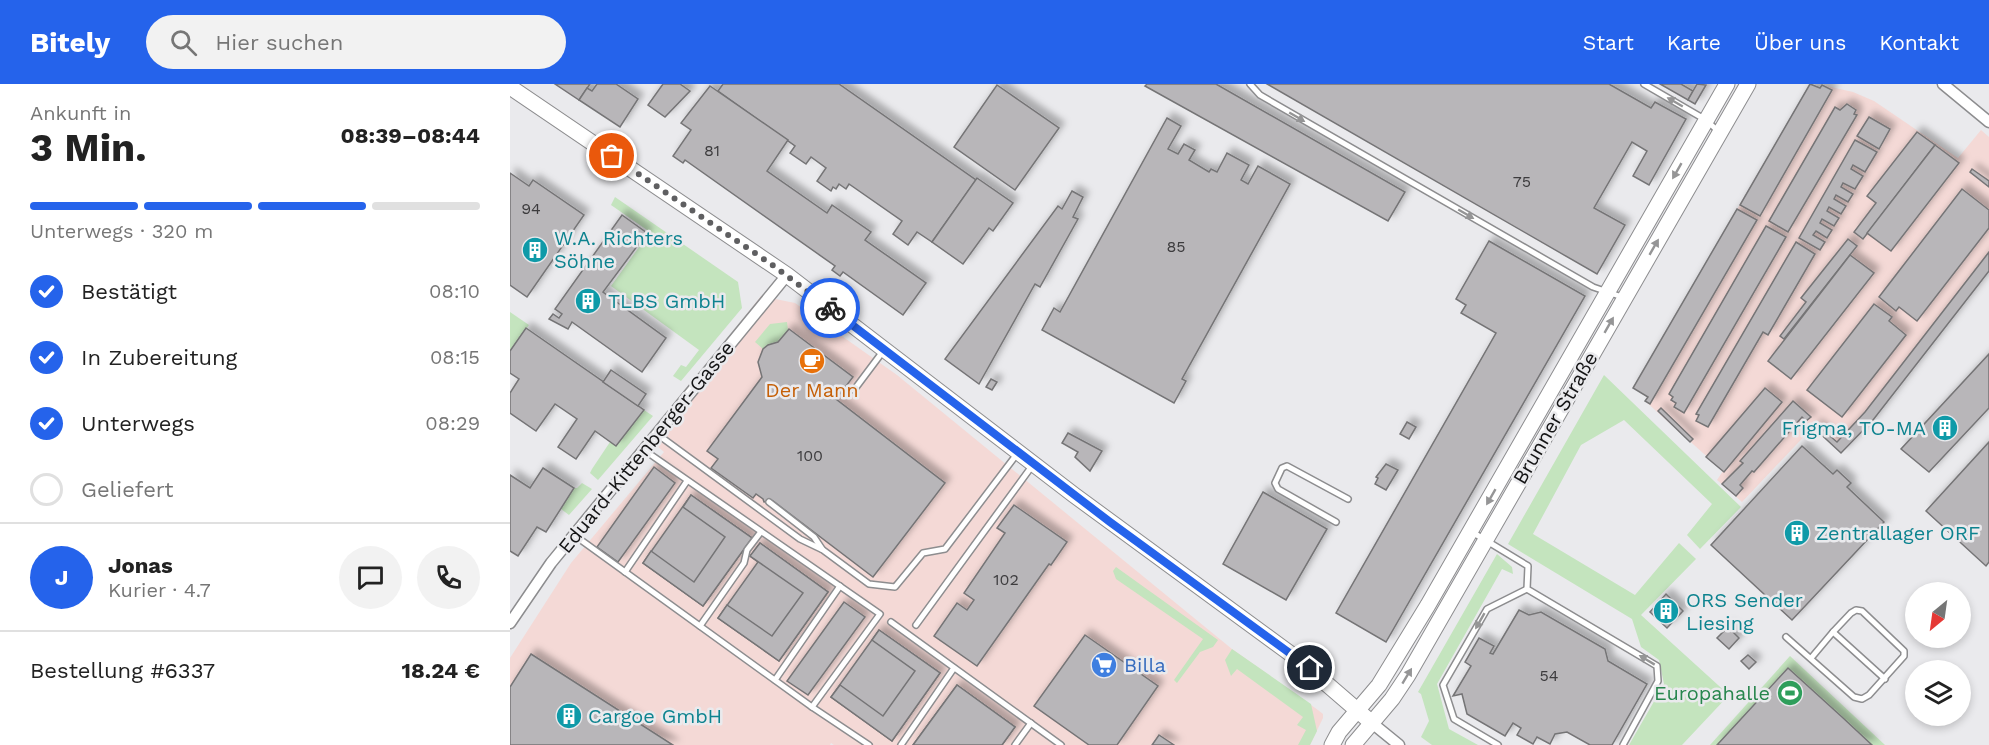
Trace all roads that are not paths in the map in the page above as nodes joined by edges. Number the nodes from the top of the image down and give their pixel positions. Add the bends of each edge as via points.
1 (1250, 84) edge
2 (1644, 84) edge
3 (1727, 84) edge
4 (1748, 84) edge
5 (1943, 84) edge
6 (510, 87) edge
7 (1706, 120) junction
8 (1989, 122) edge
9 (1720, 133) junction
10 (787, 275) junction
11 (1607, 294) junction
12 (1624, 298) junction
13 (884, 349) junction
14 (854, 390) dead end
15 (657, 434) junction
16 (644, 450) junction
17 (1018, 452) junction
18 (1033, 464) junction
19 (687, 481) junction
20 (1348, 499) dead end
21 (769, 502) dead end
22 (1336, 522) dead end
23 (760, 532) junction
24 (1471, 532) junction
25 (574, 535) junction
26 (1485, 540) junction
27 (823, 550) junction
28 (626, 572) junction
29 (840, 586) junction
30 (1527, 589) junction
31 (891, 622) dead end
32 (510, 623) edge
33 (916, 625) dead end
34 (700, 626) junction
35 (1833, 632) junction
36 (1786, 637) dead end
37 (1812, 657) junction
38 (954, 668) junction
39 (1885, 679) junction
40 (775, 680) junction
41 (812, 707) junction
42 (1358, 710) junction
43 (1031, 723) junction
44 (1372, 723) junction
45 (869, 745) edge
46 (901, 745) edge
47 (1015, 745) edge
48 (1061, 745) edge
49 (1332, 745) edge
50 (1353, 745) edge
51 (1399, 745) edge
52 (1498, 745) edge
53 (1623, 745) edge

1 -> 11 lane via 1269,101
7 -> 2 lane
3 - 7 main road, Brunner Straße
4 - 9 main road, Brunner Straße
5 - 8 street
6 - 10 main road
7 - 9 lane
7 -> 11 main road, Brunner Straße
12 -> 9 main road, Brunner Straße
10 - 13 main road
10 - 15 street, Eduard-Kittenberger-Gasse
11 - 12 lane
11 -> 24 main road, Brunner Straße
26 -> 12 main road, Brunner Straße
13 - 14 lane
13 - 17 main road
15 - 16 street, Eduard-Kittenberger-Gasse
15 - 27 lane via 800,539
16 - 19 lane
16 - 25 street, Eduard-Kittenberger-Gasse
17 - 18 main road
17 - 27 lane via 945,549 923,553 894,587 868,584
18 - 33 lane
18 - 42 main road via 1299,660
19 - 23 lane
19 - 28 lane
20 - 22 lane via 1287,466 1282,468 1275,483 1278,489
21 - 27 lane via 814,537
23 - 29 lane
23 - 34 lane via 747,550 744,563
24 - 26 lane
24 - 42 main road, Brunner Straße via 1379,685
25 - 28 lane
25 - 32 street, Eduard-Kittenberger-Gasse
26 - 30 lane via 1528,566
44 -> 26 main road, Brunner Straße via 1408,675
28 - 34 lane
29 - 40 lane
29 - 41 lane via 880,614
30 -> 52 lane via 1487,609 1443,685 1454,719
53 -> 30 lane via 1658,681 1657,666
31 - 38 lane
34 - 40 lane
35 - 37 lane
35 - 39 lane
35 - 39 lane via 1851,613 1862,611 1904,651 1901,661
36 - 37 lane
37 - 39 lane via 1854,697 1862,699 1869,695
38 - 43 lane
38 - 46 lane
40 - 41 lane
41 - 45 lane
42 - 44 main road
42 - 49 main road, Brunner Straße
43 - 47 lane
43 - 48 lane
44 - 50 main road, Brunner Straße
44 - 51 street

